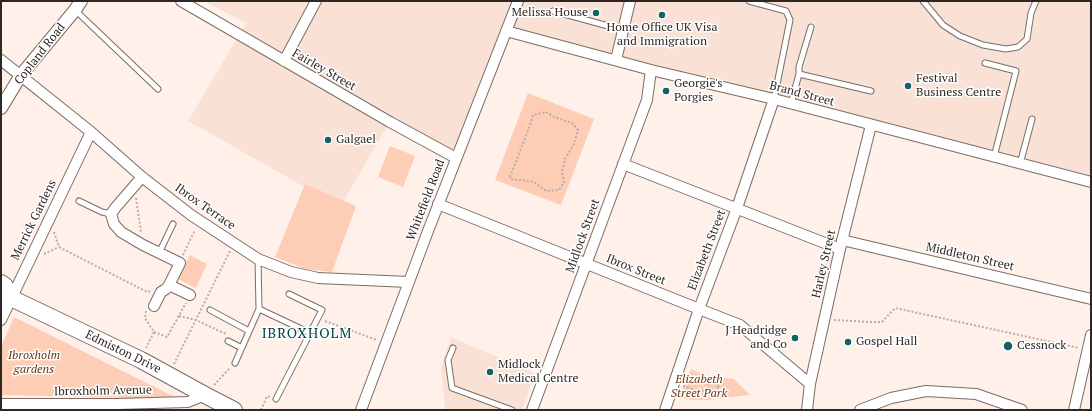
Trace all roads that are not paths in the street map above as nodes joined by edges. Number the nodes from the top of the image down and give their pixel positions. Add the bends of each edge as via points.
1 (181, 1) edge
2 (316, 1) edge
3 (518, 1) edge
4 (630, 1) edge
5 (749, 1) edge
6 (923, 1) edge
7 (1036, 1) edge
8 (78, 6) edge
9 (553, 11) dead end
10 (811, 27) dead end
11 (623, 30) junction
12 (506, 31) junction
13 (1, 60) edge
14 (616, 60) junction
15 (284, 61) junction
16 (985, 63) dead end
17 (651, 70) junction
18 (799, 74) junction
19 (21, 75) junction
20 (158, 89) dead end
21 (871, 91) dead end
22 (774, 99) junction
23 (791, 104) junction
24 (1, 108) edge
25 (1032, 119) dead end
26 (871, 125) junction
27 (91, 132) junction
28 (994, 157) junction
29 (456, 158) junction
30 (623, 164) junction
31 (1020, 164) junction
32 (142, 177) junction
33 (1091, 182) edge
34 (79, 201) dead end
35 (438, 204) junction
36 (737, 208) junction
37 (112, 214) junction
38 (173, 224) dead end
39 (841, 244) junction
40 (159, 253) junction
41 (258, 259) junction
42 (586, 264) junction
43 (409, 282) junction
44 (1, 284) edge
45 (169, 285) junction
46 (289, 294) dead end
47 (190, 295) road end
48 (6, 299) edge
49 (1091, 299) edge
50 (150, 306) road end
51 (259, 309) junction
52 (210, 310) dead end
53 (699, 310) junction
54 (1, 320) edge
55 (249, 331) junction
56 (310, 333) junction
57 (1091, 335) edge
58 (228, 341) dead end
59 (242, 348) junction
60 (453, 348) dead end
61 (235, 363) road end
62 (810, 384) junction
63 (205, 395) junction
64 (276, 399) road end
65 (1, 404) edge
66 (117, 407) edge
67 (234, 410) edge
68 (361, 410) edge
69 (512, 410) edge
70 (532, 410) edge
71 (665, 410) edge
72 (807, 410) edge
73 (860, 410) edge
74 (1022, 410) edge
75 (1074, 410) edge

1 - 15 street, Fairley Street
2 - 15 street
3 - 12 street, Whitefield Road
4 - 11 street
5 - 22 lane via 786,11 790,20
6 - 7 lane via 943,26 960,36 984,45 1006,49 1018,47 1027,39 1031,13
8 - 19 street, Copland Road
8 - 20 lane
9 - 11 lane
10 - 18 lane
11 - 14 street
12 - 14 street, Brand Street
12 - 29 street, Whitefield Road
13 - 19 street, Ibrox Terrace
14 - 17 street, Brand Street
15 - 29 street, Fairley Street
16 - 28 lane via 1016,71
17 - 22 street, Brand Street
17 - 30 street, Midlock Street via 647,100
18 - 21 lane
18 - 23 lane
19 - 24 street, Copland Road
19 - 27 street, Ibrox Terrace
22 - 23 street, Brand Street
22 - 36 street, Elizabeth Street
23 - 26 street, Brand Street
25 - 31 lane
26 - 28 street, Brand Street
26 - 39 street, Harley Street
27 - 32 street, Ibrox Terrace
27 - 48 street, Merrick Gardens via 49,220
28 - 31 street, Brand Street
29 - 35 street, Whitefield Road
30 - 36 street, Middleton Street
30 - 42 street, Midlock Street
31 - 33 street, Brand Street
32 - 37 street
32 - 41 street, Ibrox Terrace via 199,221
34 - 37 lane
35 - 42 street, Ibrox Street
35 - 43 street, Whitefield Road
36 - 39 street, Middleton Street
36 - 53 street, Elizabeth Street
37 - 40 street via 114,224 121,232
38 - 40 lane
39 - 49 street, Middleton Street
39 - 62 street, Harley Street
40 - 45 street via 180,263
41 - 43 street, Ibrox Terrace via 291,272 318,278
41 - 51 lane
42 - 53 street, Ibrox Street
42 - 70 street, Midlock Street
43 - 68 street, Whitefield Road
44 - 48 main road, Edmiston Drive via 5,286
45 - 47 street
45 - 50 street
46 - 56 lane via 322,310
48 - 54 street, Merrick Gardens
48 - 63 main road, Edmiston Drive via 141,360
51 - 55 lane
51 - 56 lane
52 - 55 lane
53 - 62 street, Ibrox Street via 740,325
53 - 71 street, Elizabeth Street
55 - 59 lane
56 - 64 lane
57 - 75 street
58 - 59 lane
59 - 61 lane
60 - 69 lane via 448,360 452,388
62 - 72 street, Harley Street
63 - 66 street, Ibroxholm Avenue via 188,402
63 - 67 main road, Edmiston Drive
65 - 66 street, Ibroxholm Avenue
73 - 74 street via 891,398 926,391 976,394

